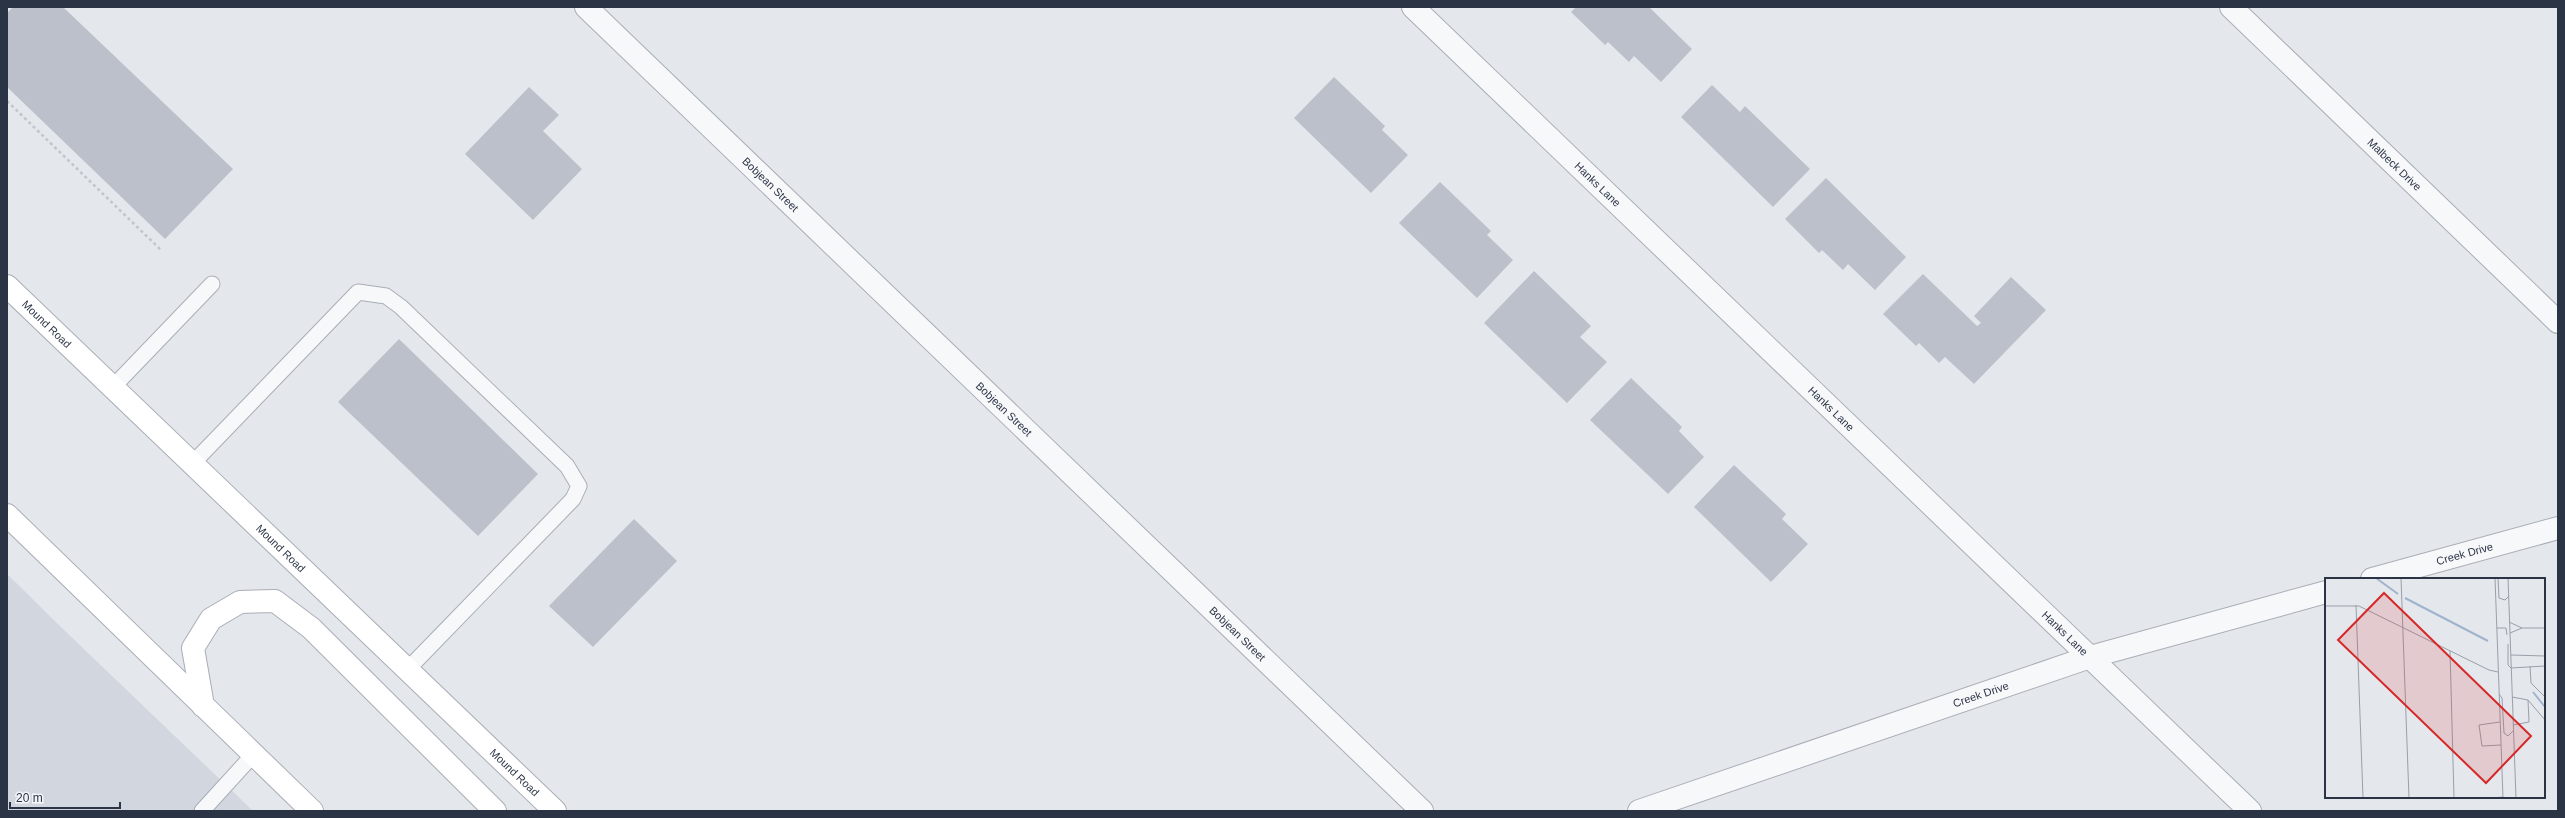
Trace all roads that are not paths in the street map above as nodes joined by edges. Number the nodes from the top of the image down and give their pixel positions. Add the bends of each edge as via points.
1 (586, 7) edge
2 (1413, 7) edge
3 (2231, 7) edge
4 (212, 284) dead end
5 (7, 286) edge
6 (2558, 322) edge
7 (113, 387) junction
8 (192, 464) junction
9 (7, 515) edge
10 (2558, 528) edge
11 (2376, 578) edge
12 (2325, 592) edge
13 (2090, 657) junction
14 (407, 670) junction
15 (202, 706) junction
16 (253, 755) junction
17 (202, 811) edge
18 (312, 811) edge
19 (495, 811) edge
20 (555, 811) edge
21 (1422, 811) edge
22 (1640, 811) edge
23 (2250, 811) edge

1 - 21 street, Bobjean Street
2 - 13 street, Hanks Lane
3 - 6 street, Malbeck Drive
4 - 7 lane
5 - 7 main road, Mound Road
7 - 8 main road, Mound Road
8 - 14 main road, Mound Road
8 - 14 lane via 358,292 386,296 401,307 556,455 567,466 579,486 573,499
9 - 15 main road
10 - 11 street, Creek Drive
12 - 13 street, Creek Drive
13 - 22 street, Creek Drive
13 - 23 street, Hanks Lane
14 - 20 main road, Mound Road
15 - 16 main road
15 - 19 main road via 193,648 211,619 240,602 275,601 311,628
16 - 17 lane
16 - 18 main road

